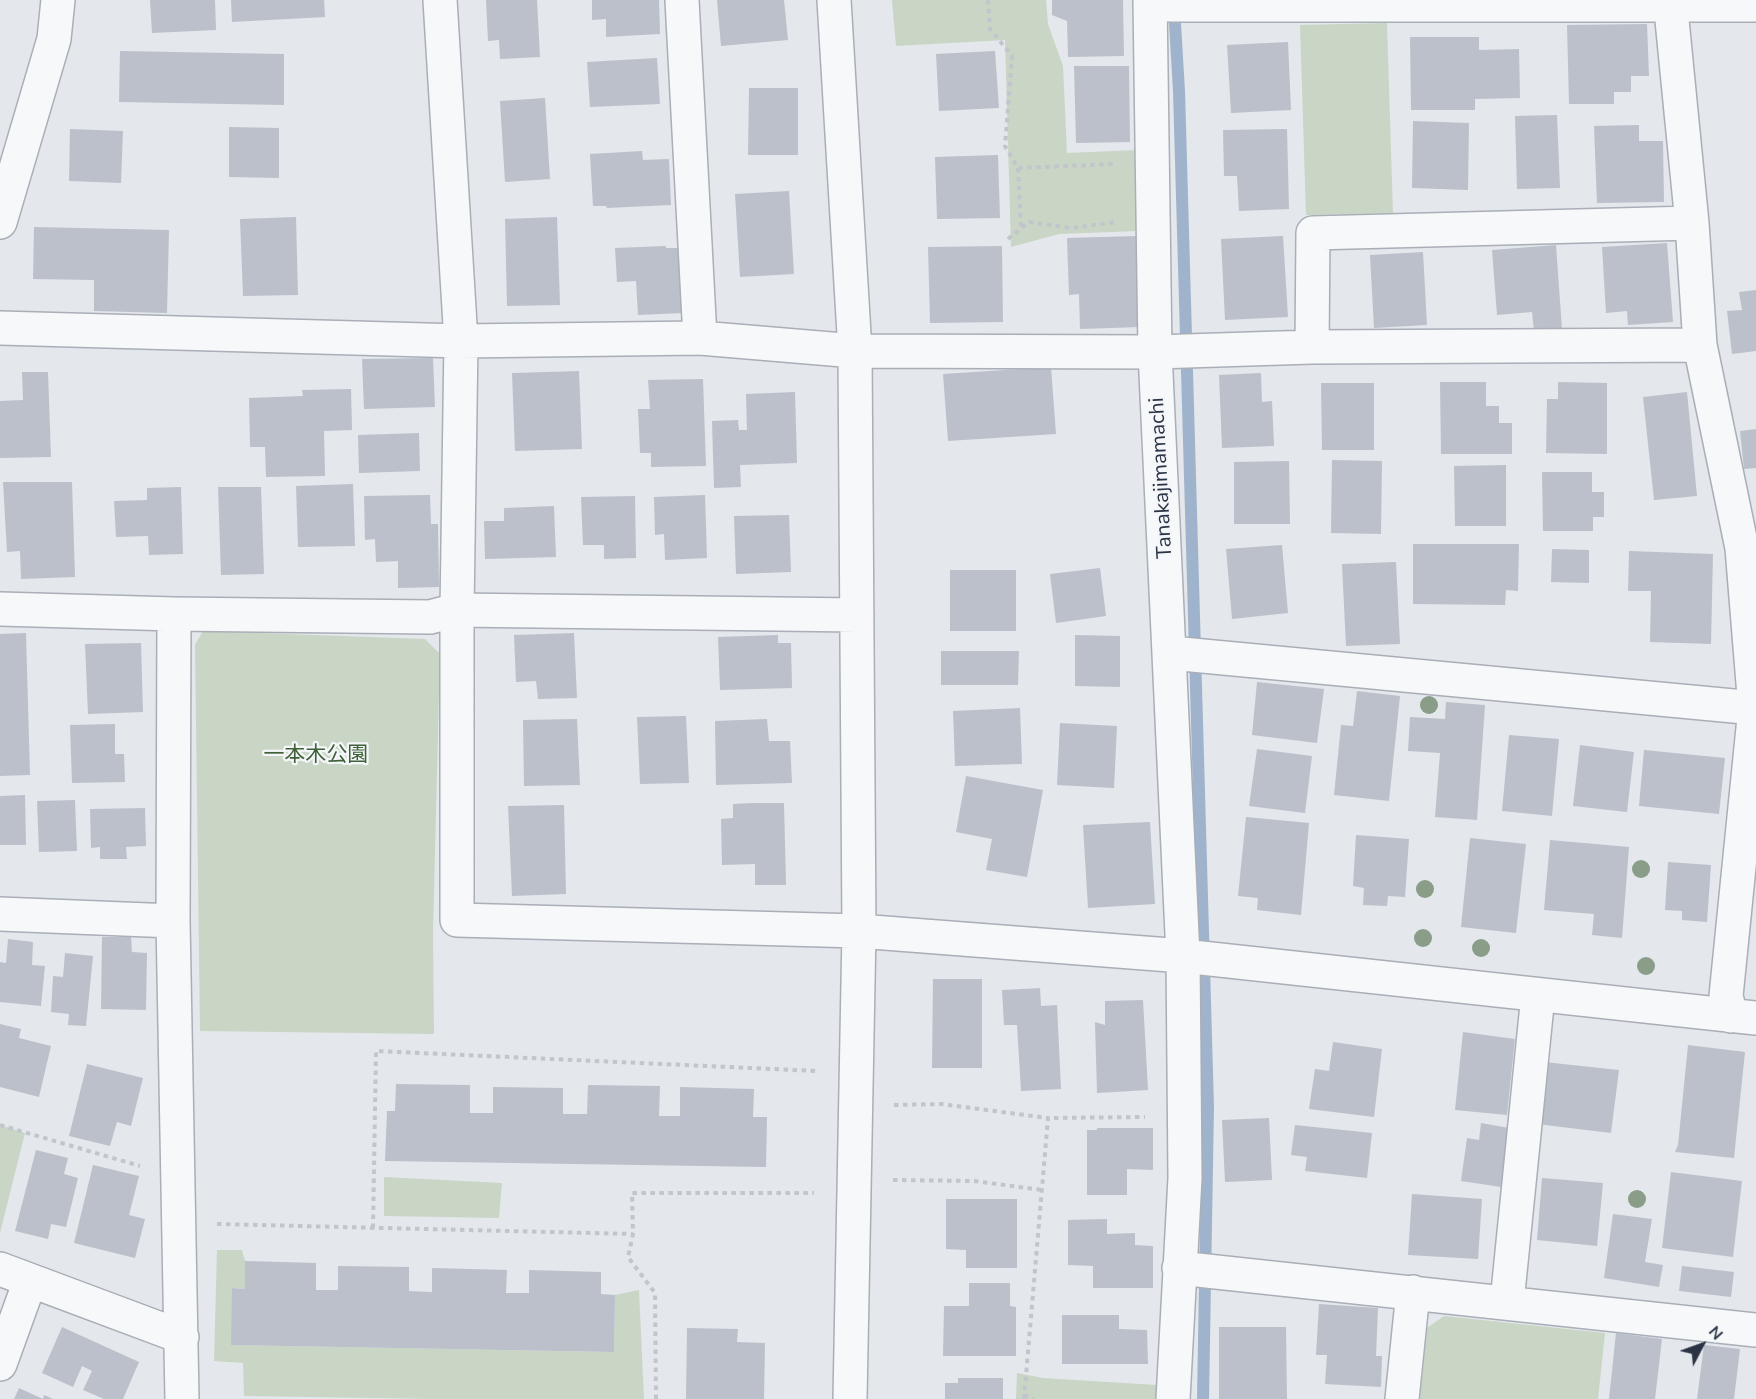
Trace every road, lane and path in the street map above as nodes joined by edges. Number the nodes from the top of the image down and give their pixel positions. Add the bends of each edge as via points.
1 (58, 0) edge
2 (440, 0) edge
3 (682, 0) edge
4 (834, 0) edge
5 (988, 0) edge
6 (1150, 2) edge
7 (1413, 2) edge
8 (1670, 2) edge
9 (1756, 5) edge
10 (1152, 161) junction
11 (1018, 168) junction
12 (0, 222) edge
13 (1121, 222) dead end
14 (1692, 224) junction
15 (1021, 228) junction
16 (1008, 239) dead end
17 (0, 328) edge
18 (700, 338) junction
19 (461, 341) junction
20 (1700, 345) junction
21 (1312, 347) junction
22 (855, 351) junction
23 (1155, 352) junction
24 (1749, 548) edge
25 (0, 609) edge
26 (457, 610) junction
27 (174, 614) junction
28 (857, 615) junction
29 (1171, 653) junction
30 (1755, 708) edge
31 (0, 914) edge
32 (173, 921) junction
33 (859, 931) junction
34 (1183, 956) junction
35 (1538, 995) junction
36 (1744, 1017) edge
37 (816, 1071) dead end
38 (855, 1105) junction
39 (1185, 1116) junction
40 (1048, 1118) junction
41 (0, 1125) edge
42 (178, 1177) junction
43 (854, 1180) junction
44 (1042, 1190) junction
45 (819, 1193) dead end
46 (179, 1223) junction
47 (373, 1228) junction
48 (633, 1234) junction
49 (1179, 1268) junction
50 (0, 1269) edge
51 (30, 1281) junction
52 (1413, 1292) junction
53 (1507, 1302) junction
54 (1756, 1330) edge
55 (182, 1337) junction
56 (0, 1364) edge
57 (1024, 1397) edge
58 (182, 1399) edge
59 (656, 1399) edge
60 (850, 1399) edge
61 (1034, 1399) edge
62 (1173, 1399) edge
63 (1402, 1399) edge

1 - 12 street via 54,39
2 - 19 street
3 - 18 street
4 - 22 street
5 - 11 path via 990,29 1012,56 1005,146
6 - 7 street
6 - 10 street, Tanakajimamachi
7 - 8 street
8 - 9 street
8 - 14 street
10 - 11 path
10 - 23 street, Tanakajimamachi
11 - 15 path
13 - 15 path via 1071,228 1029,222
14 - 20 street
14 - 21 street via 1313,233
15 - 16 path
17 - 19 street
18 - 19 street
18 - 22 street
19 - 26 street
20 - 21 street
20 - 24 street
21 - 23 street
22 - 23 street
22 - 28 street
23 - 29 street, Tanakajimamachi
24 - 30 street
25 - 27 street
26 - 27 street via 430,617
26 - 28 street
26 - 33 street via 457,920
27 - 32 street
28 - 33 street
29 - 30 street
29 - 34 street, Tanakajimamachi
30 - 36 street via 1726,996
31 - 32 street
32 - 42 street
33 - 34 street
33 - 38 street
34 - 35 street
34 - 39 street, Tanakajimamachi
35 - 36 street
35 - 53 street
37 - 47 path via 376,1052
38 - 40 path via 941,1104
38 - 43 street
39 - 40 path
39 - 49 street, Tanakajimamachi
40 - 44 path
41 - 42 path
42 - 46 street
43 - 44 path via 974,1181
43 - 60 street
44 - 57 path
45 - 48 path via 632,1193
46 - 47 path
46 - 55 street
47 - 48 path
48 - 59 path via 628,1257 655,1293
49 - 52 street
49 - 62 street, Tanakajimamachi
50 - 51 street
51 - 55 street
51 - 56 street
52 - 53 street
52 - 63 street
53 - 54 street
55 - 58 street
57 - 61 path

